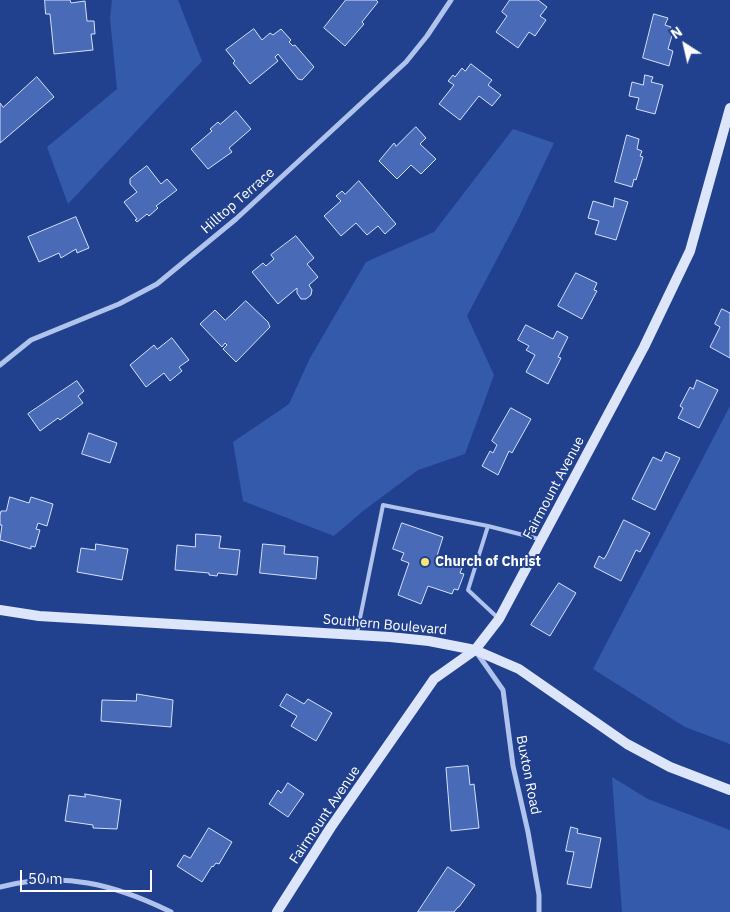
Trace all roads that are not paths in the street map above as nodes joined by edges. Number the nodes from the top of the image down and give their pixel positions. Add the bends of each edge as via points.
1 (451, 0) edge
2 (730, 108) edge
3 (0, 365) edge
4 (488, 526) junction
5 (543, 540) junction
6 (0, 610) edge
7 (499, 619) junction
8 (356, 635) junction
9 (475, 650) junction
10 (730, 790) edge
11 (0, 887) edge
12 (171, 912) edge
13 (277, 912) edge
14 (539, 912) edge

1 - 3 street, Hilltop Terrace via 406,62 236,220 156,284 119,304 31,340
2 - 5 main road, Fairmount Avenue via 690,251 644,347
4 - 5 lane
4 - 7 lane via 468,590
4 - 8 lane via 384,505
5 - 7 main road, Fairmount Avenue
6 - 8 main road, Southern Boulevard via 39,616
7 - 9 main road, Fairmount Avenue
8 - 9 main road, Southern Boulevard via 429,641
9 - 10 main road, Southern Boulevard via 519,669 627,744 684,773
9 - 13 main road, Fairmount Avenue via 434,679 331,827
9 - 14 street, Buxton Road via 504,690 513,766 528,832
11 - 12 street via 47,879 88,882 126,892

